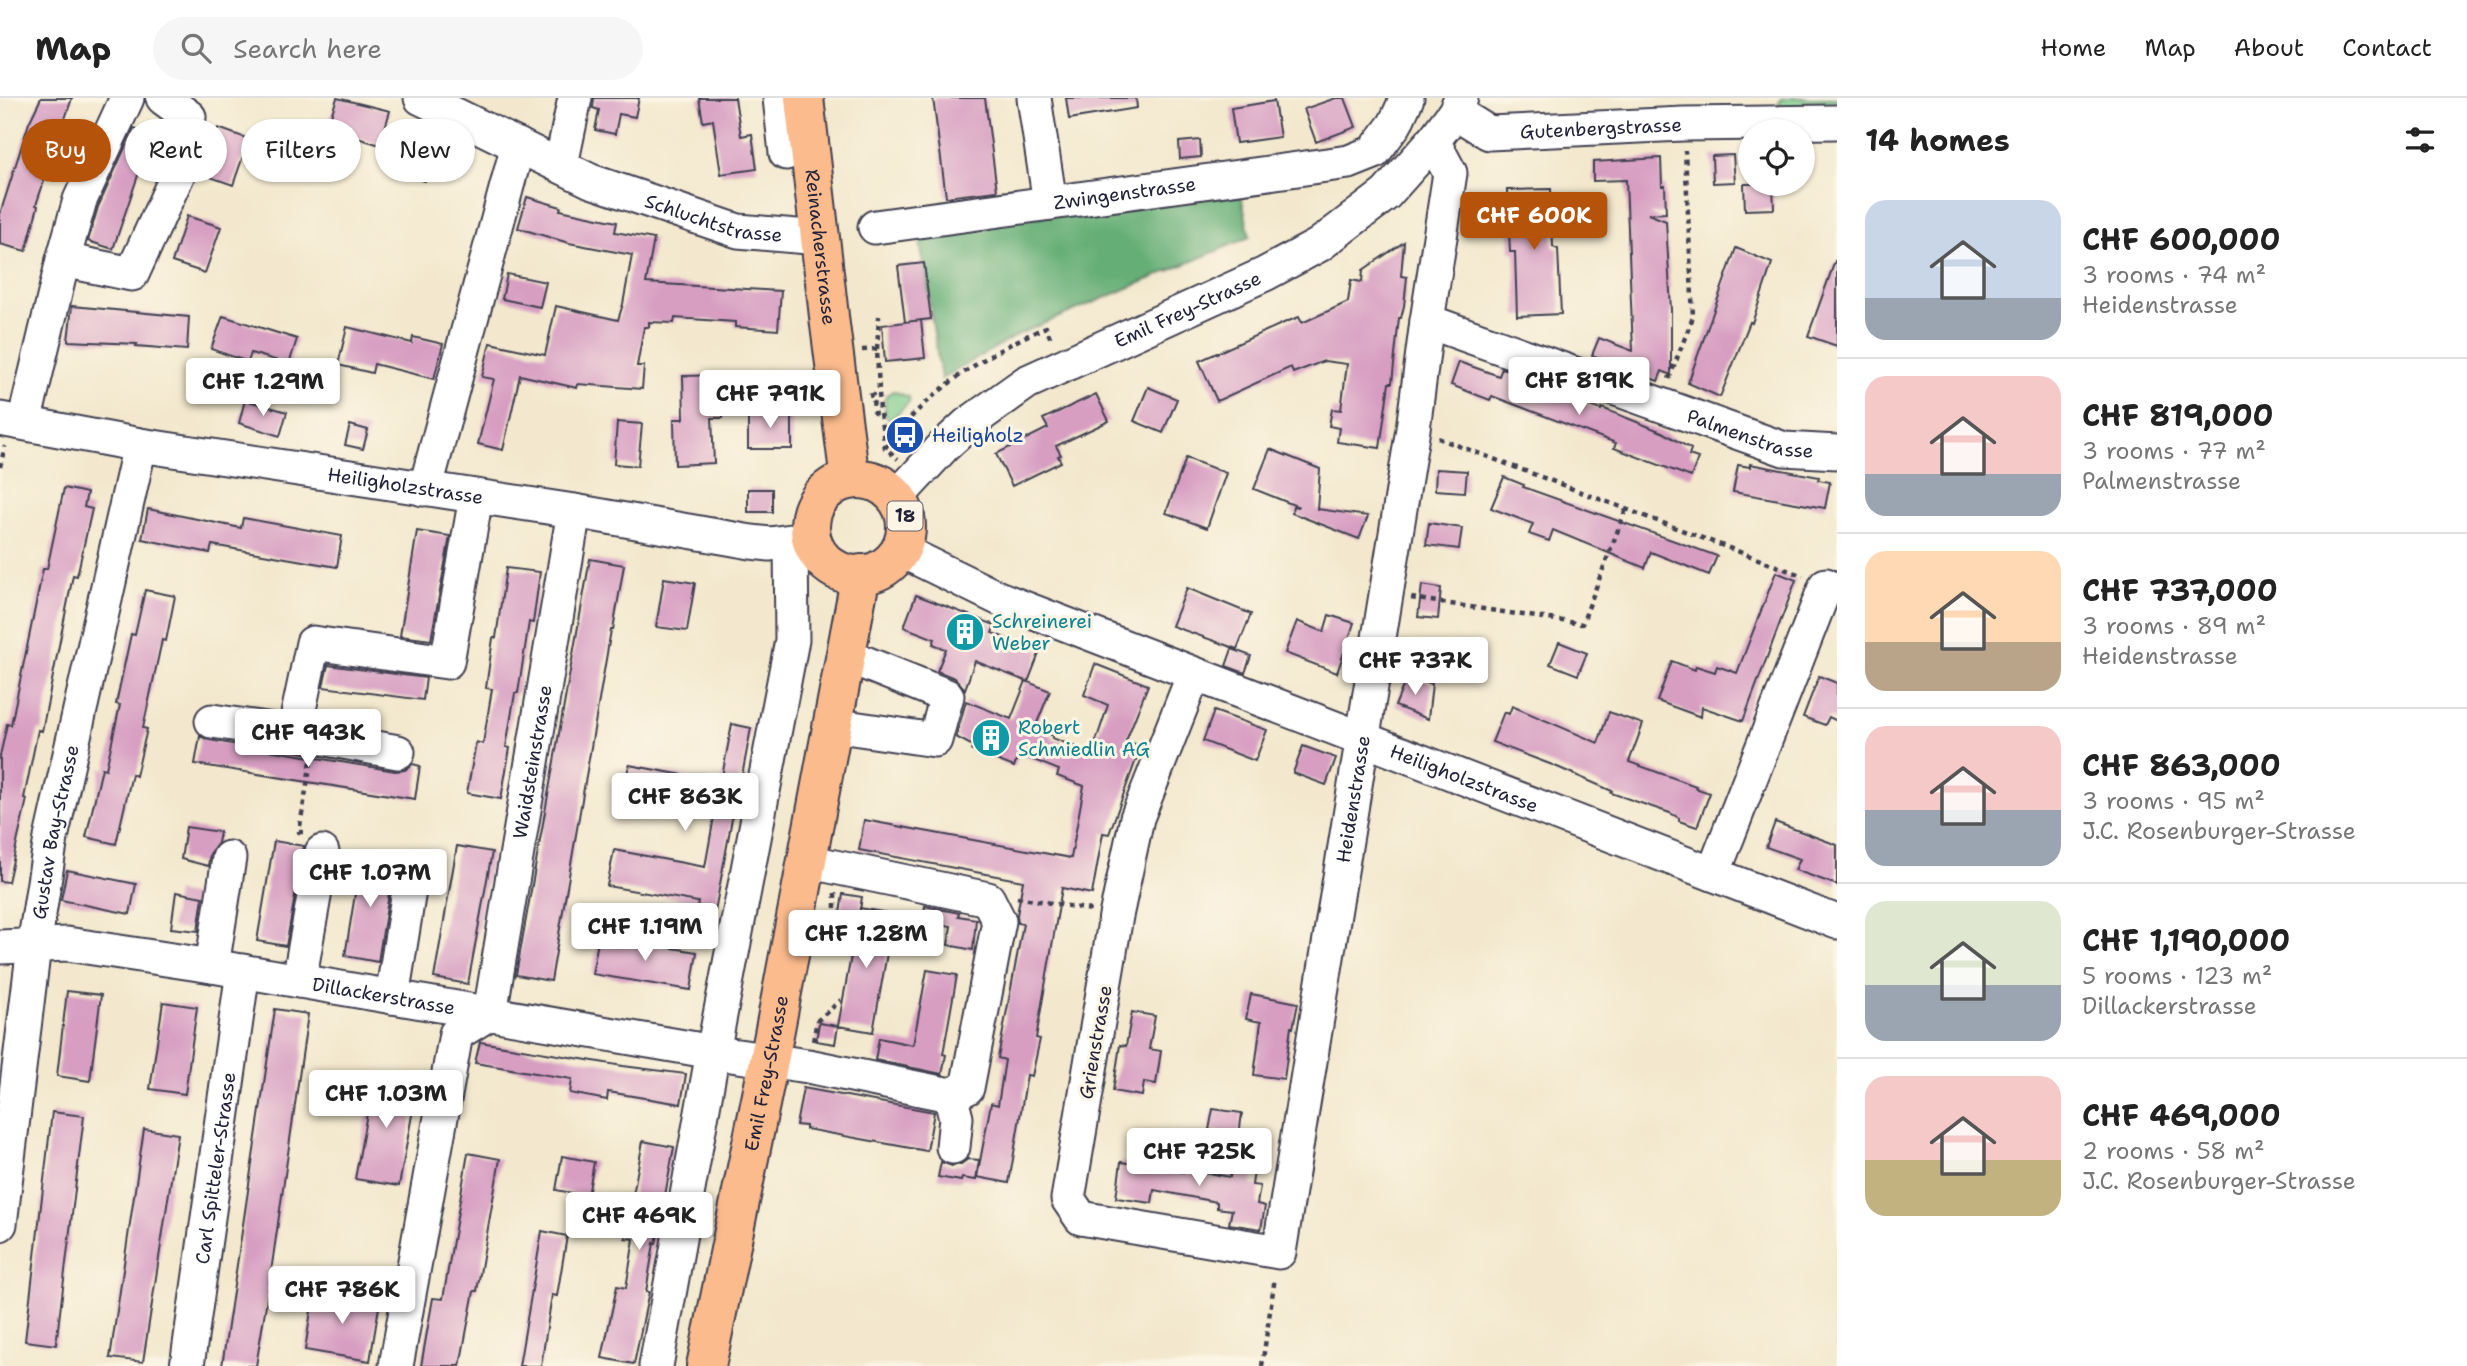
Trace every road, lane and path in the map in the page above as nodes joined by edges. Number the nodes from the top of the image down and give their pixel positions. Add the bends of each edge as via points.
1 (127, 98) edge
2 (163, 98) edge
3 (421, 98) edge
4 (575, 98) edge
5 (780, 98) edge
6 (804, 98) edge
7 (1034, 98) edge
8 (1407, 98) edge
9 (1458, 105) edge
10 (1837, 122) edge
11 (1683, 124) junction
12 (1433, 141) junction
13 (518, 145) junction
14 (786, 153) dead end
15 (561, 165) junction
16 (1049, 203) junction
17 (875, 227) dead end
18 (820, 238) junction
19 (63, 260) junction
20 (879, 316) dead end
21 (1427, 321) junction
22 (1046, 327) dead end
23 (877, 349) dead end
24 (1659, 406) junction
25 (10, 425) edge
26 (1413, 429) junction
27 (140, 445) junction
28 (886, 448) dead end
29 (1837, 452) edge
30 (0, 467) edge
31 (834, 471) junction
32 (423, 489) junction
33 (477, 497) junction
34 (896, 498) junction
35 (1626, 509) junction
36 (574, 511) junction
37 (791, 542) junction
38 (900, 550) junction
39 (861, 574) junction
40 (1826, 585) joint
41 (1386, 594) junction
42 (845, 658) junction
43 (1194, 674) junction
44 (212, 721) dead end
45 (832, 725) junction
46 (304, 735) junction
47 (1362, 739) junction
48 (398, 752) dead end
49 (322, 852) joint
50 (229, 858) dead end
51 (820, 864) junction
52 (1713, 874) junction
53 (411, 884) dead end
54 (988, 899) junction
55 (1116, 916) junction
56 (1837, 922) edge
57 (853, 944) dead end
58 (34, 946) junction
59 (0, 947) edge
60 (227, 968) junction
61 (299, 981) junction
62 (392, 997) junction
63 (841, 1000) dead end
64 (490, 1013) junction
65 (713, 1052) junction
66 (769, 1061) junction
67 (808, 1066) junction
68 (950, 1095) junction
69 (953, 1147) dead end
70 (0, 1224) edge
71 (1279, 1252) junction
72 (187, 1366) edge
73 (396, 1366) edge
74 (656, 1366) edge
75 (706, 1366) edge
76 (1262, 1366) edge

1 - 19 street via 80,200
2 - 19 street via 189,117 183,163 132,274
3 - 13 street, Schluchtstrasse
4 - 15 street
5 - 14 street
6 - 18 main road, Reinacherstrasse
7 - 16 street
8 - 16 street, Zwingenstrasse via 1374,152 1349,162
9 - 11 street, Gutenbergstrasse via 1489,133
9 - 12 street, Emil Frey-Strasse
10 - 11 street, Gutenbergstrasse
11 - 24 path via 1693,317
12 - 21 street, Heidenstrasse via 1450,173
12 - 34 street, Emil Frey-Strasse via 1386,194 1319,245 1027,382 998,401 944,446
13 - 15 street, Schluchtstrasse
13 - 32 street
15 - 18 street, Schluchtstrasse via 591,180 738,230
16 - 17 street, Zwingenstrasse
18 - 31 main road, Reinacherstrasse
19 - 25 street
20 - 23 path
21 - 24 street, Palmenstrasse
21 - 26 street, Heidenstrasse
22 - 28 path via 942,389
24 - 29 street, Palmenstrasse via 1784,449
25 - 27 street, Heiligholzstrasse
25 - 30 path
26 - 35 path
26 - 41 street, Heidenstrasse
27 - 32 street, Heiligholzstrasse
27 - 58 street, Gustav Bay-Strasse via 51,838
31 - 34 main road, 18 via 875,482
31 - 37 main road via 829,489
31 - 37 path via 819,476 793,521 770,531
32 - 33 street, Heiligholzstrasse
33 - 36 street, Heiligholzstrasse
33 - 46 street via 447,662 313,643
34 - 38 main road, 18 via 905,520
35 - 40 path
35 - 41 path via 1582,624
36 - 37 street, Heiligholzstrasse
36 - 64 street, Waidsteinstrasse
37 - 39 main road via 818,552 832,567
37 - 65 street via 792,640
38 - 39 main road, 18 via 881,569
38 - 43 street, Heiligholzstrasse via 998,598
39 - 42 main road, Emil Frey-Strasse
40 - 52 street
41 - 47 street, Heidenstrasse
42 - 45 main road, Emil Frey-Strasse
42 - 45 street via 947,696 935,740
43 - 47 street, Heiligholzstrasse
43 - 55 street, Grienstrasse via 1137,818
44 - 46 street
45 - 51 main road, Emil Frey-Strasse
46 - 48 street
46 - 49 path via 299,832 325,835
47 - 52 street, Heiligholzstrasse
47 - 71 street, Heidenstrasse
49 - 61 street
50 - 60 street, Carl Spitteler-Strasse
51 - 54 street
51 - 57 path via 835,912
51 - 66 main road, Emil Frey-Strasse
52 - 56 street, Heiligholzstrasse
53 - 62 street
54 - 55 path via 1023,897
54 - 68 street via 999,921 967,1088
55 - 71 street, Grienstrasse via 1068,1199 1081,1218
58 - 59 street, Dillackerstrasse
58 - 60 street, Dillackerstrasse via 67,944
58 - 70 street, Gustav Bay-Strasse
60 - 61 street, Dillackerstrasse
60 - 72 street, Carl Spitteler-Strasse
61 - 62 street, Dillackerstrasse
62 - 64 street, Dillackerstrasse
63 - 67 path via 817,1021
64 - 65 street, Dillackerstrasse
64 - 73 street via 456,1034
65 - 66 street, Dillackerstrasse
65 - 74 street
66 - 67 street, Dillackerstrasse
66 - 75 main road, Emil Frey-Strasse
67 - 68 street, Dillackerstrasse
68 - 69 street via 956,1118
71 - 76 path

